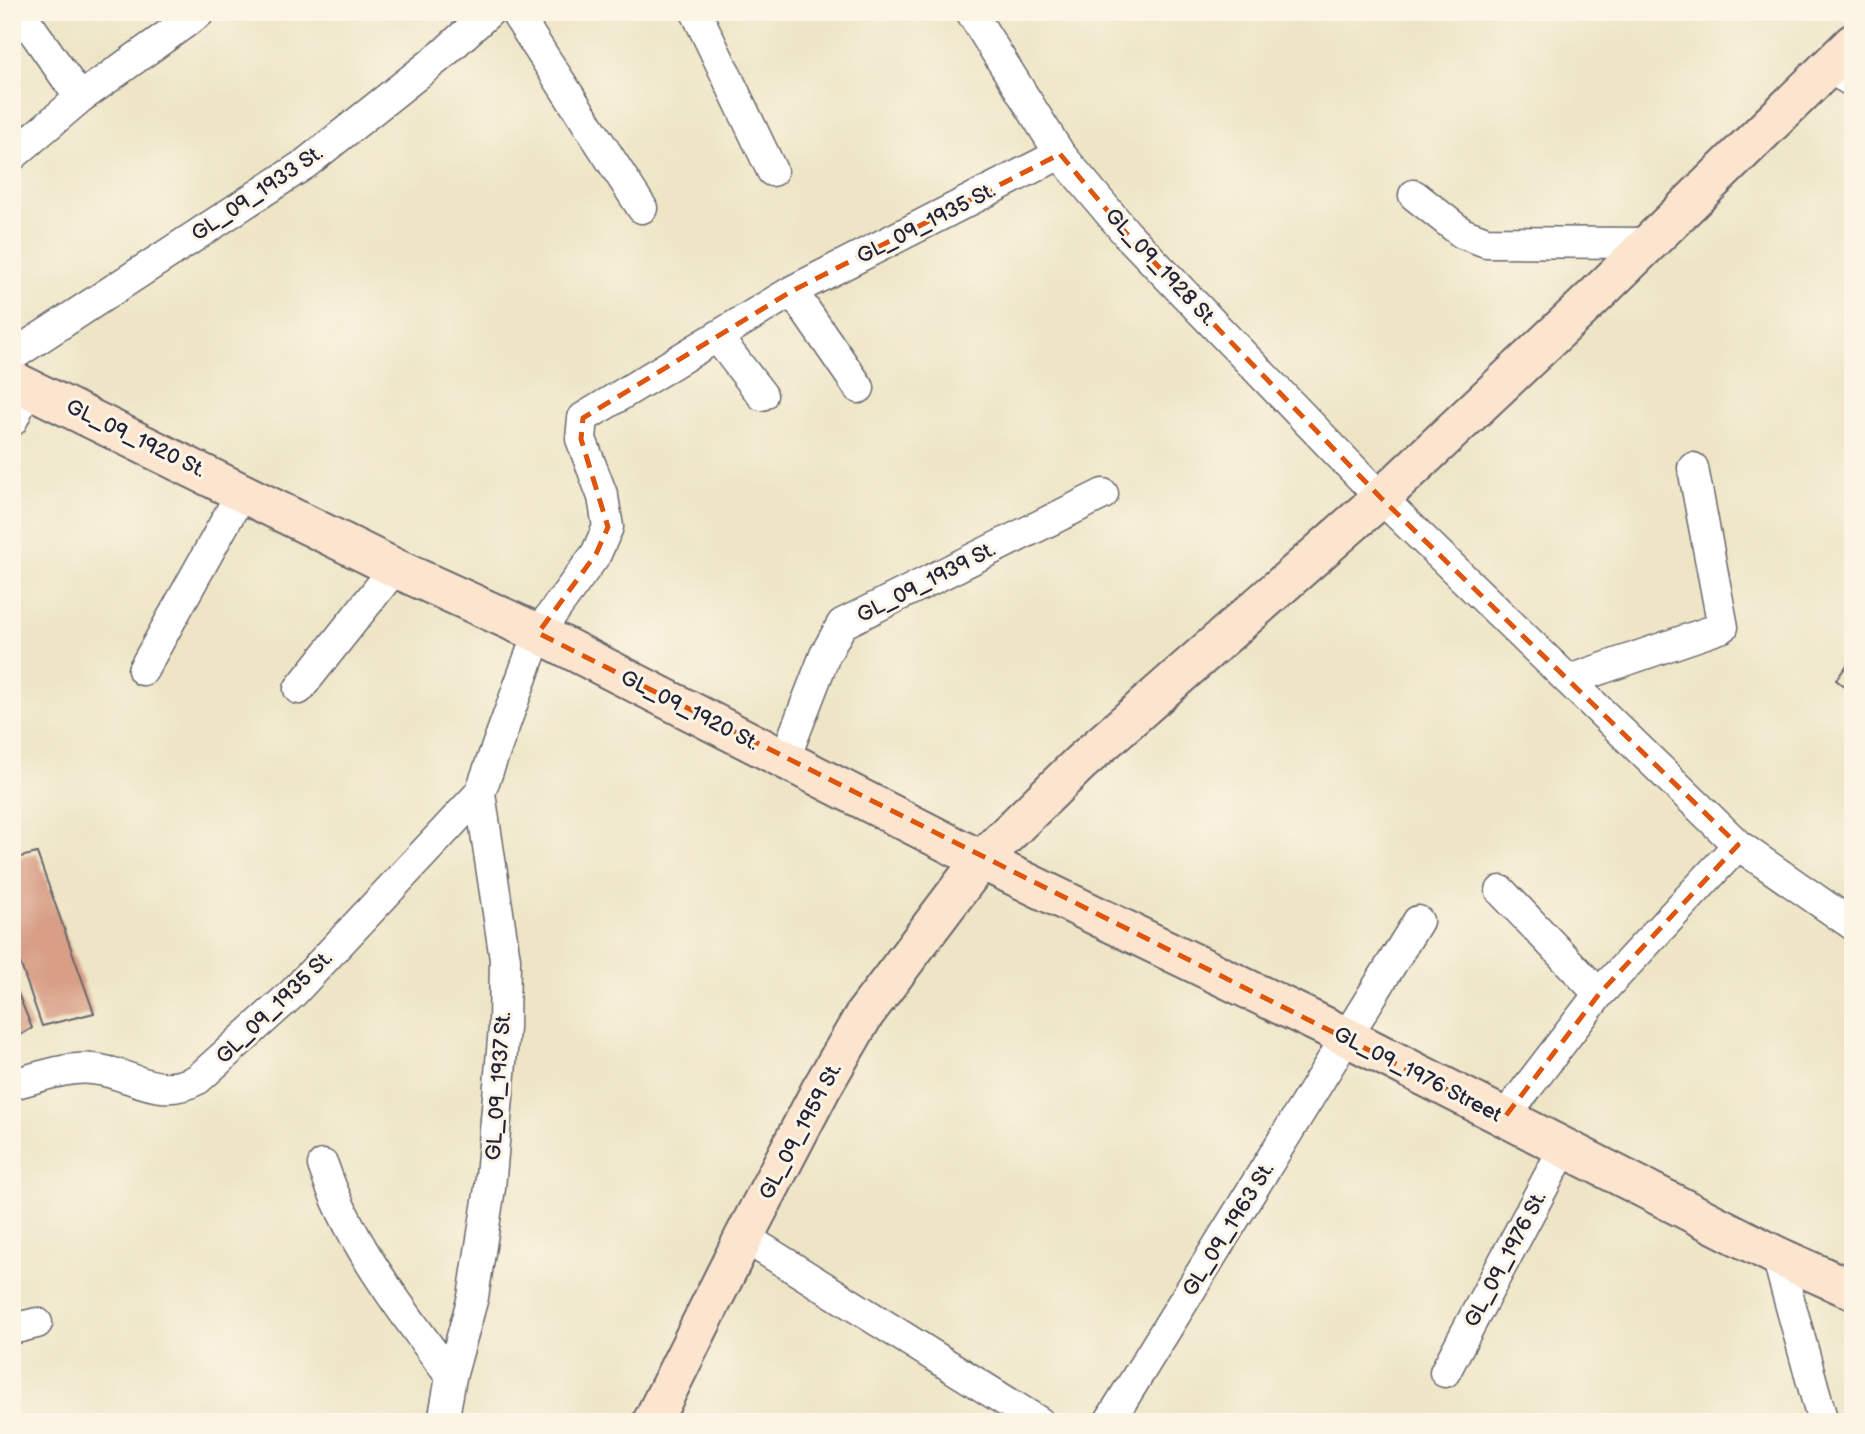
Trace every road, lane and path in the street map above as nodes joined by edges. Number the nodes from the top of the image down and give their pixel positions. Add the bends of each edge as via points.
1 (20, 12) edge
2 (201, 12) edge
3 (489, 12) edge
4 (516, 12) edge
5 (696, 12) edge
6 (971, 12) edge
7 (1845, 64) edge
8 (80, 98) junction
9 (1060, 154) junction
10 (12, 156) edge
11 (772, 171) dead end
12 (1414, 195) dead end
13 (642, 208) dead end
14 (1649, 243) junction
15 (792, 291) junction
16 (718, 338) junction
17 (18, 374) edge
18 (859, 388) dead end
19 (762, 394) dead end
20 (12, 421) edge
21 (1693, 468) dead end
22 (243, 490) junction
23 (1103, 494) dead end
24 (1381, 498) junction
25 (394, 568) junction
26 (538, 633) junction
27 (143, 670) dead end
28 (1569, 680) junction
29 (299, 689) dead end
30 (785, 758) junction
31 (480, 793) junction
32 (1738, 845) junction
33 (981, 860) junction
34 (1501, 891) dead end
35 (1418, 921) dead end
36 (1853, 925) edge
37 (1599, 994) junction
38 (1346, 1037) junction
39 (12, 1084) edge
40 (1504, 1118) junction
41 (1565, 1146) junction
42 (323, 1165) dead end
43 (744, 1237) junction
44 (1777, 1256) junction
45 (1853, 1290) edge
46 (1446, 1372) dead end
47 (451, 1377) junction
48 (443, 1422) edge
49 (652, 1422) edge
50 (1039, 1422) edge
51 (1109, 1422) edge
52 (1823, 1422) edge

1 - 8 street
2 - 8 street
3 - 17 street, GL_09_1933 St. via 305,163
4 - 13 street
5 - 11 street
6 - 9 street, GL_09_1928 St.
7 - 14 main road, GL_09_1959 St.
8 - 10 street
9 - 15 street, GL_09_1935 St.
9 - 24 street, GL_09_1928 St. via 1127,234
12 - 14 street via 1462,233 1486,242
14 - 24 main road, GL_09_1959 St.
15 - 16 street, GL_09_1935 St.
15 - 18 street
16 - 19 street
16 - 26 street, GL_09_1935 St. via 583,418 581,439 603,497 608,527 596,554
17 - 20 street
17 - 22 main road, GL_09_1920 St.
21 - 28 street via 1723,627
22 - 25 main road, GL_09_1920 St.
22 - 27 street
23 - 30 street, GL_09_1939 St. via 842,624 825,654
24 - 28 street, GL_09_1928 St.
24 - 33 main road, GL_09_1959 St. via 1080,763
25 - 26 main road, GL_09_1920 St.
25 - 29 street
26 - 30 main road, GL_09_1920 St.
26 - 31 street
28 - 32 street, GL_09_1928 St.
30 - 33 main road, GL_09_1920 St.
31 - 39 street, GL_09_1935 St. via 292,994 198,1079 183,1087 163,1089 85,1069
31 - 47 street, GL_09_1937 St. via 505,959 504,1028 475,1283
32 - 36 street, GL_09_1928 St.
32 - 37 street
33 - 38 main road, GL_09_1976 Street
33 - 43 main road, GL_09_1959 St. via 864,1015
34 - 37 street
35 - 38 street, GL_09_1963 St.
37 - 40 street
38 - 40 main road, GL_09_1976 Street
38 - 51 street, GL_09_1963 St.
40 - 41 main road, GL_09_1976 Street
41 - 44 main road, GL_09_1976 Street
41 - 46 street, GL_09_1976 St.
42 - 47 street via 359,1247
43 - 49 main road, GL_09_1959 St.
43 - 50 street
44 - 45 main road, GL_09_1976 Street
44 - 52 street
47 - 48 street, GL_09_1937 St.

